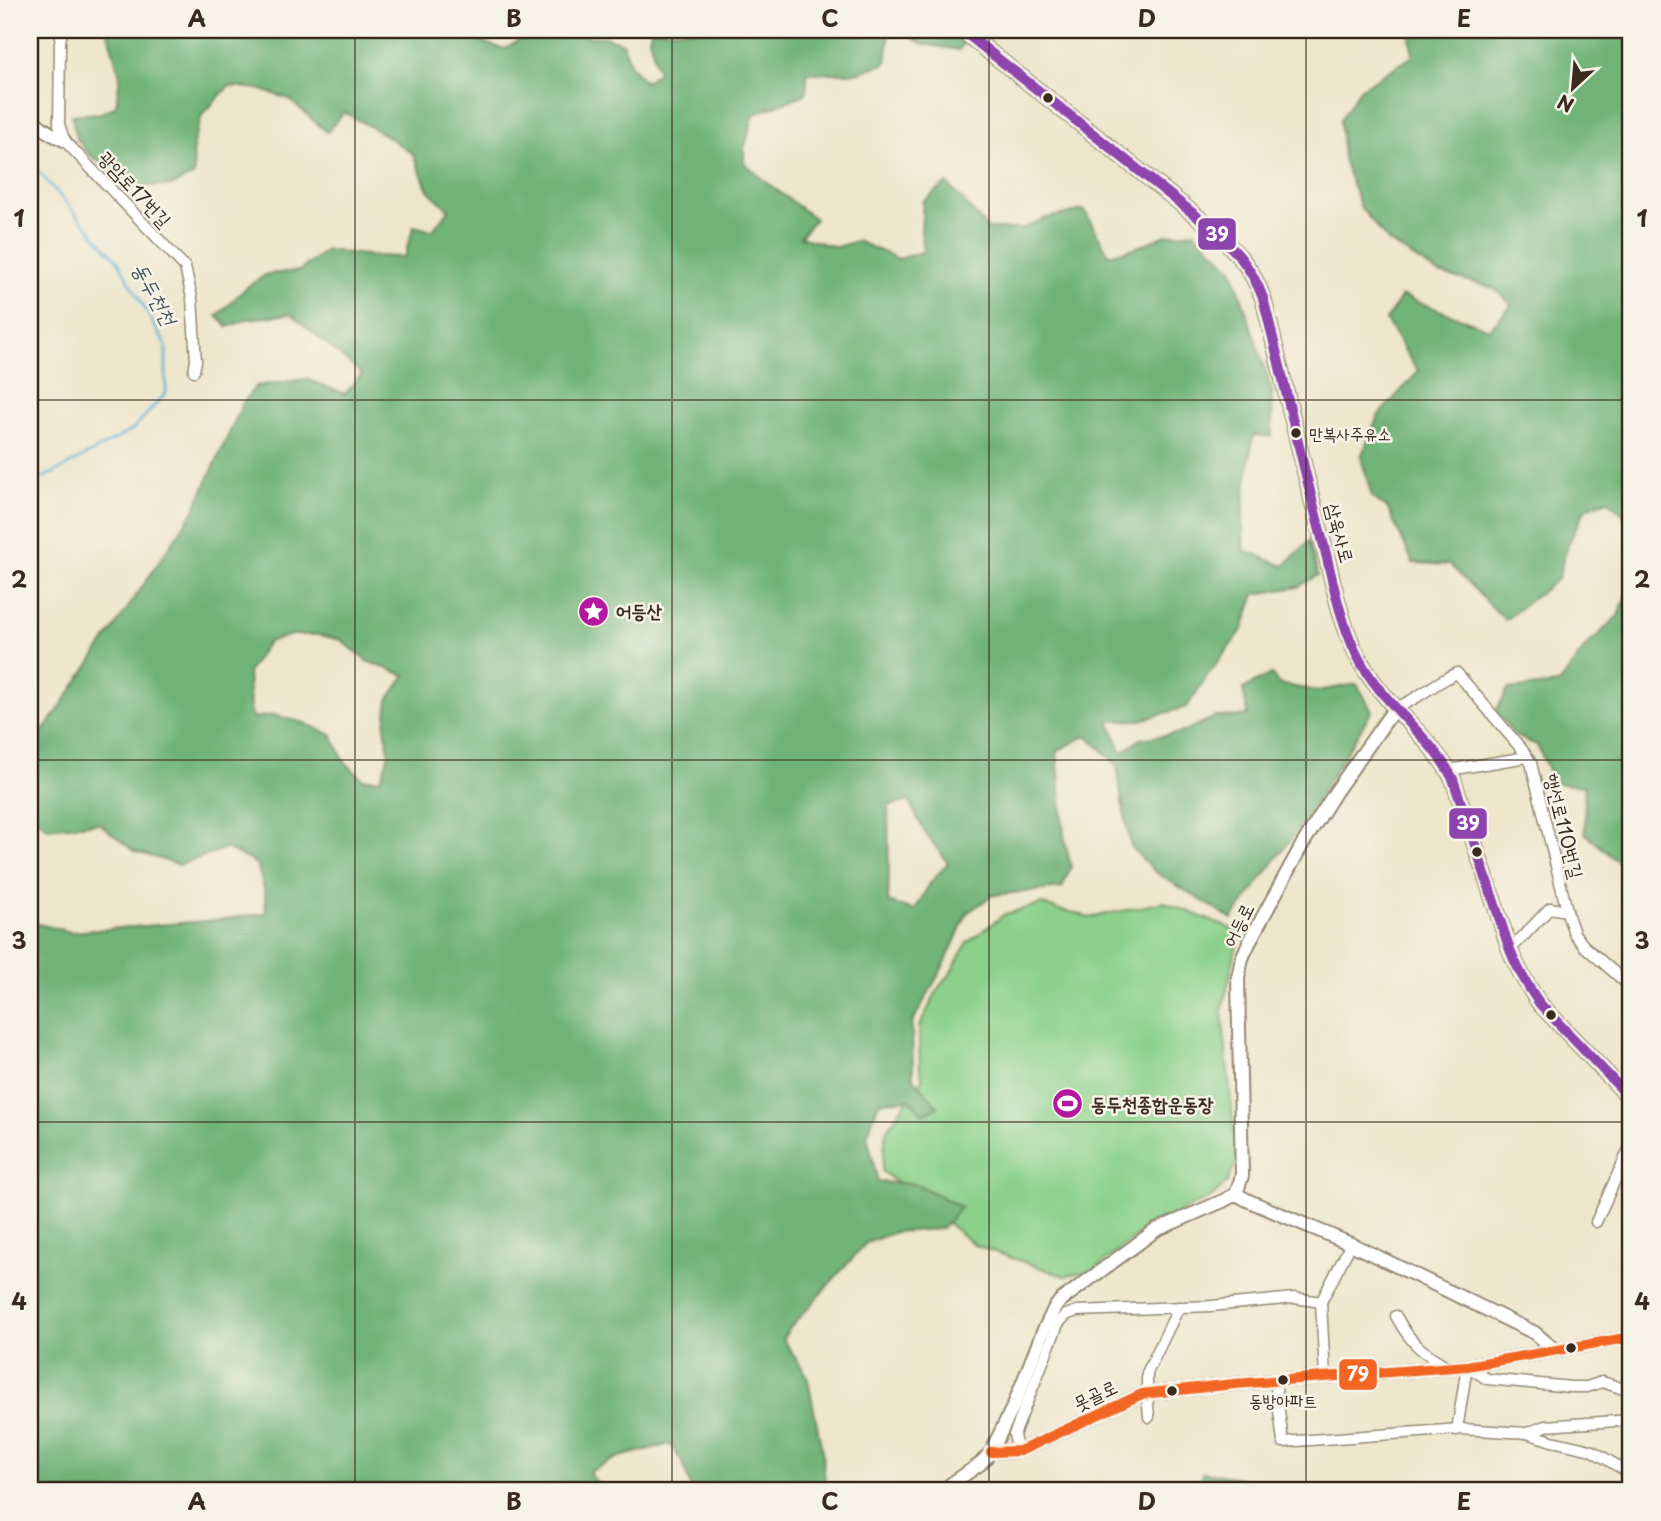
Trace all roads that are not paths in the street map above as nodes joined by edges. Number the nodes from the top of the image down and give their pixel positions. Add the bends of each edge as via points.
1 (62, 30) edge
2 (962, 30) edge
3 (30, 117) edge
4 (64, 140) junction
5 (194, 371) dead end
6 (1395, 708) junction
7 (1527, 757) junction
8 (1449, 770) junction
9 (1567, 911) junction
10 (1510, 950) junction
11 (1631, 987) edge
12 (1631, 1099) edge
13 (1631, 1145) edge
14 (1236, 1194) junction
15 (1596, 1222) dead end
16 (1351, 1244) junction
17 (1321, 1302) junction
18 (1179, 1307) junction
19 (1396, 1316) dead end
20 (1631, 1337) edge
21 (1555, 1350) junction
22 (1467, 1366) junction
23 (1448, 1367) junction
24 (1325, 1376) junction
25 (1275, 1380) junction
26 (1631, 1389) edge
27 (1147, 1394) junction
28 (1149, 1417) dead end
29 (1631, 1420) edge
30 (1457, 1430) junction
31 (1527, 1433) junction
32 (1017, 1450) junction
33 (991, 1452) junction
34 (1631, 1474) edge
35 (941, 1491) edge

1 - 4 street via 59,124
2 - 6 main road, 삼육사로 via 1209,226 1252,272 1350,638 1367,673
3 - 4 street
4 - 5 street, 광암로17번길 via 185,267 192,298
6 - 7 street, 행선로110번길 via 1457,673
6 - 8 main road, 삼육사로
6 - 14 street, 어등로 via 1302,845 1242,958 1238,978 1242,1176
7 - 8 street
7 - 9 street, 행선로110번길
8 - 10 main road, 삼육사로
9 - 10 street via 1550,908
9 - 11 street, 행선로110번길 via 1583,945
10 - 12 main road, 삼육사로 via 1540,1004
13 - 15 street
14 - 16 street
14 - 33 street via 1156,1230 1060,1301 1041,1334
16 - 17 street
16 - 21 street via 1535,1332
17 - 18 street via 1295,1298
17 - 24 street
18 - 27 street via 1147,1373
18 - 32 street via 1066,1315 1058,1324 1014,1435
19 - 23 street via 1421,1351
20 - 21 street, 못골로
21 - 22 street, 못골로
22 - 23 street, 못골로
22 - 26 street via 1487,1379 1571,1387 1602,1382
22 - 30 street
23 - 24 street, 못골로
24 - 25 street, 못골로
25 - 27 street, 못골로
25 - 30 street via 1283,1443
27 - 28 street
27 - 32 street, 못골로
29 - 31 street via 1545,1426
30 - 31 street
31 - 34 street via 1591,1450
32 - 33 street, 못골로
33 - 35 street

